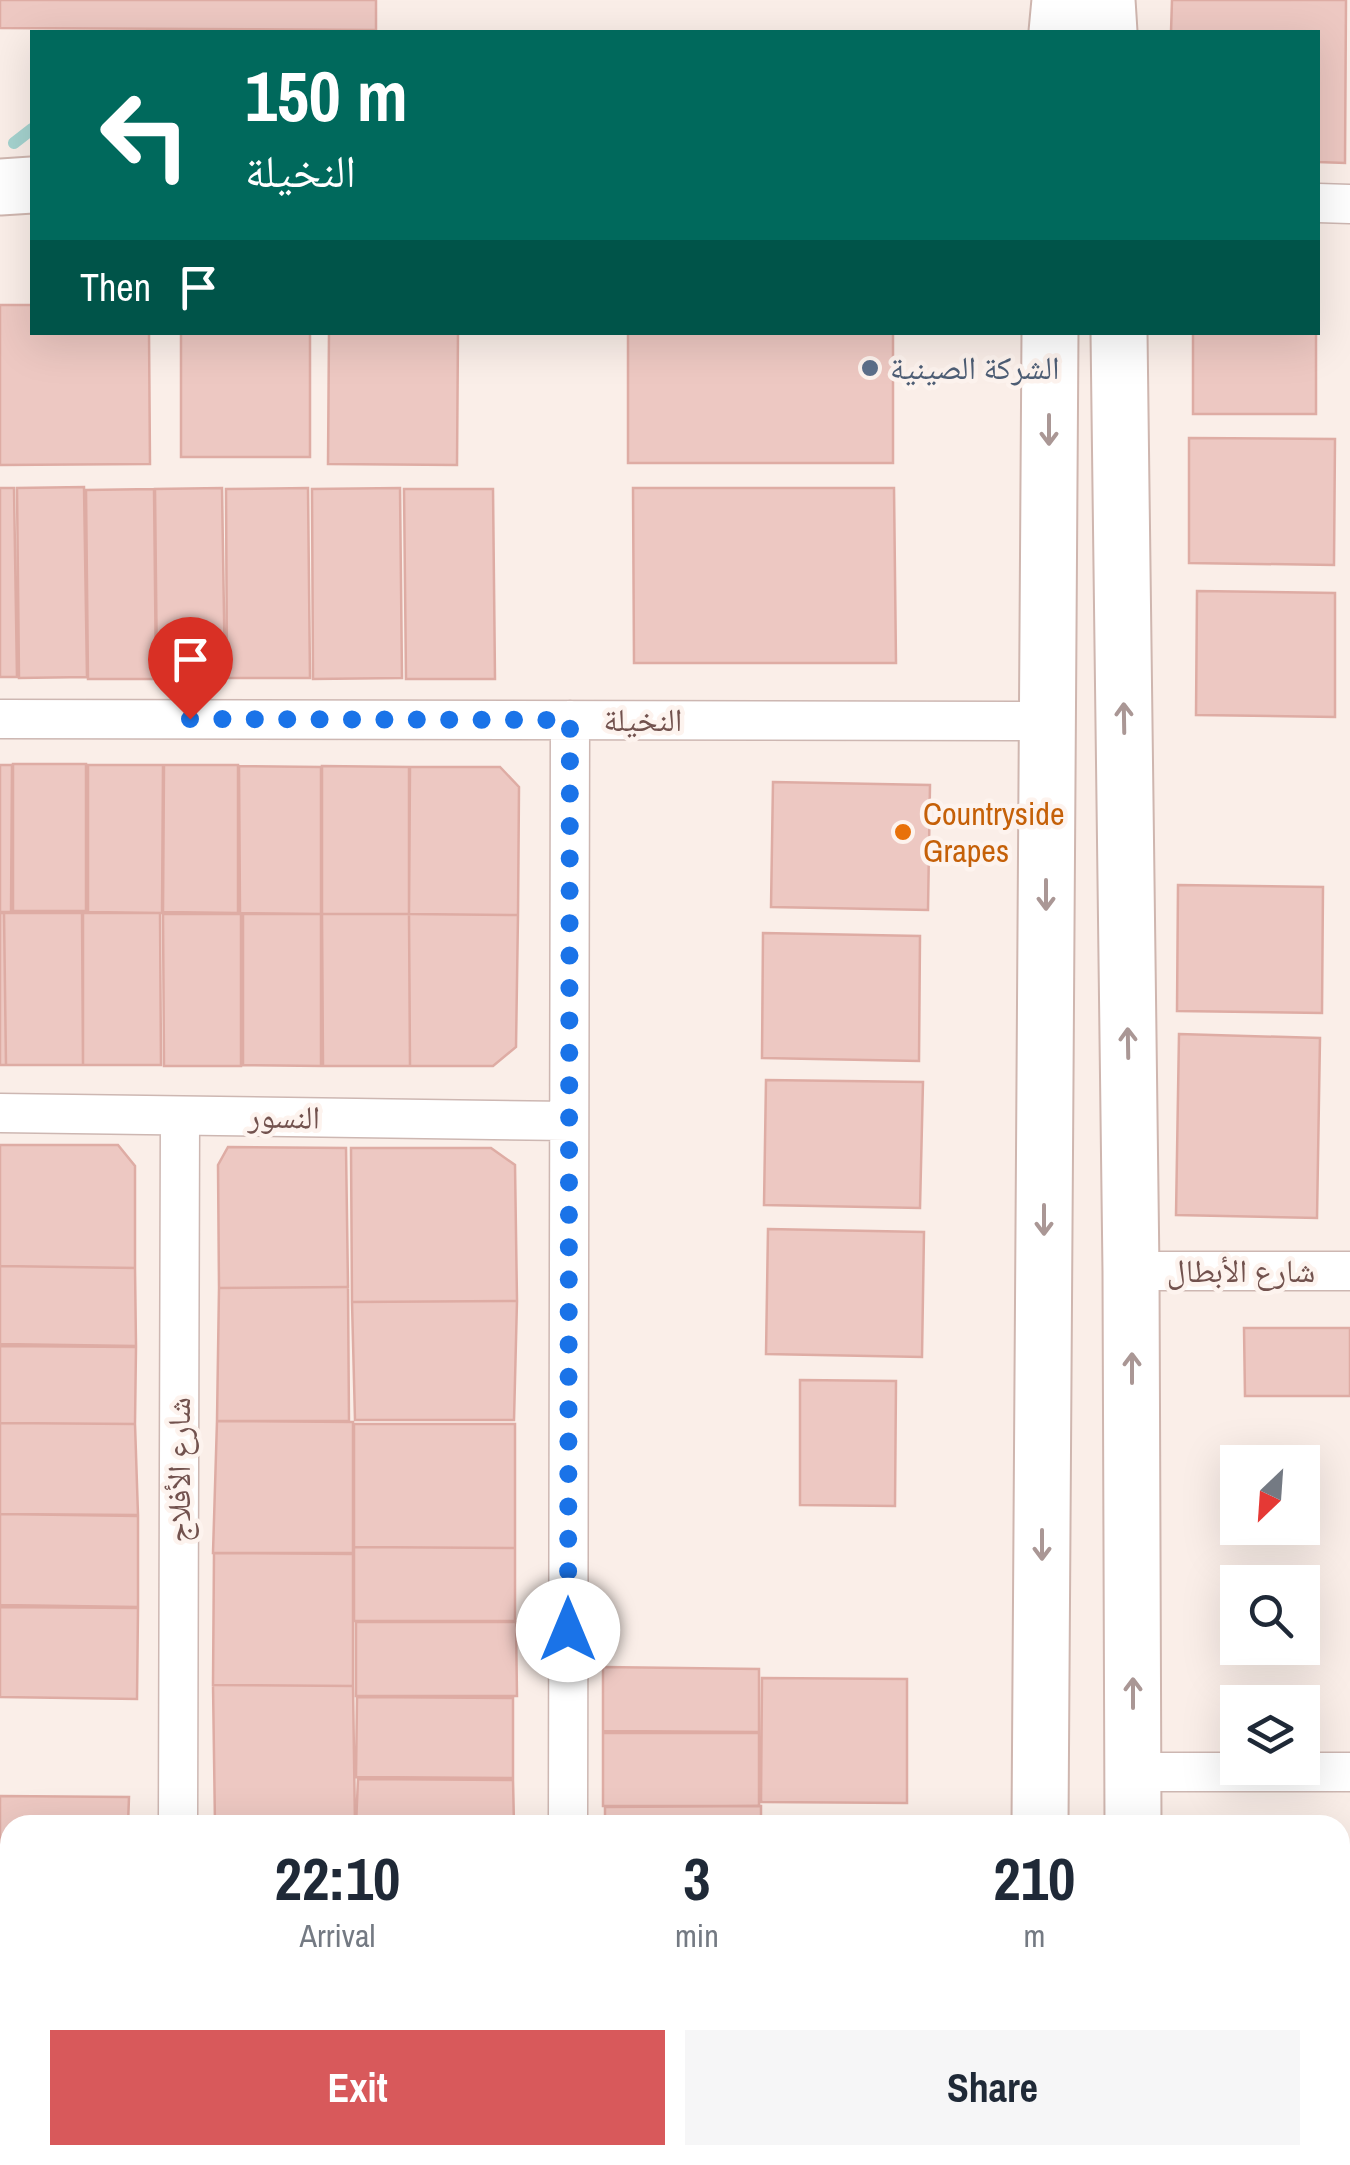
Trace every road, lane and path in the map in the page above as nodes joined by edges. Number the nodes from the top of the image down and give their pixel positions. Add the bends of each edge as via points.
1 (1060, 0) edge
2 (1107, 0) edge
3 (1057, 30) edge
4 (1109, 30) edge
5 (0, 162) edge
6 (30, 163) edge
7 (30, 186) edge
8 (0, 187) edge
9 (1320, 204) edge
10 (1350, 204) edge
11 (1050, 335) edge
12 (1119, 335) edge
13 (0, 719) edge
14 (570, 720) junction
15 (1046, 720) junction
16 (0, 1114) edge
17 (180, 1116) junction
18 (569, 1121) junction
19 (1131, 1270) junction
20 (1350, 1271) edge
21 (1350, 1772) edge
22 (1134, 1798) edge
23 (178, 1815) edge
24 (568, 1815) edge
25 (1040, 1815) edge

1 - 3 street
2 - 4 street
5 - 6 street
7 - 8 street
9 - 10 street
11 -> 15 street
19 -> 12 street
13 - 14 street, النخيلة
14 - 15 street, النخيلة
14 - 18 street
15 -> 25 street
16 - 17 street, النسور
17 - 18 street, النسور
17 - 23 street, شارع الأفلاج
18 - 24 street
19 - 20 street, شارع الأبطال
22 -> 19 street
21 - 22 street

